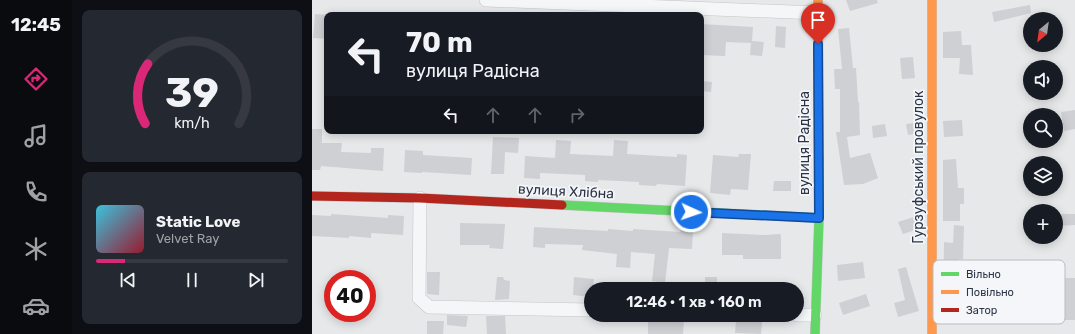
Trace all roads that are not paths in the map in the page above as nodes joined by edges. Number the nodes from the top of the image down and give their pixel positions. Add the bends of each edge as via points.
1 (486, 0) edge
2 (932, 0) edge
3 (818, 6) edge
4 (312, 196) edge
5 (420, 198) junction
6 (819, 218) junction
7 (584, 310) edge
8 (804, 315) edge
9 (815, 315) junction
10 (814, 334) edge
11 (932, 334) edge

1 - 3 street
2 - 11 street, Гурзуфський провулок
3 - 6 street, вулиця Радісна
4 - 5 street, вулиця Хлібна
5 - 6 street, вулиця Хлібна
5 - 7 street via 419,298 429,307
6 - 9 street, вулиця Радісна
8 - 9 street
9 - 10 street, вулиця Радісна

